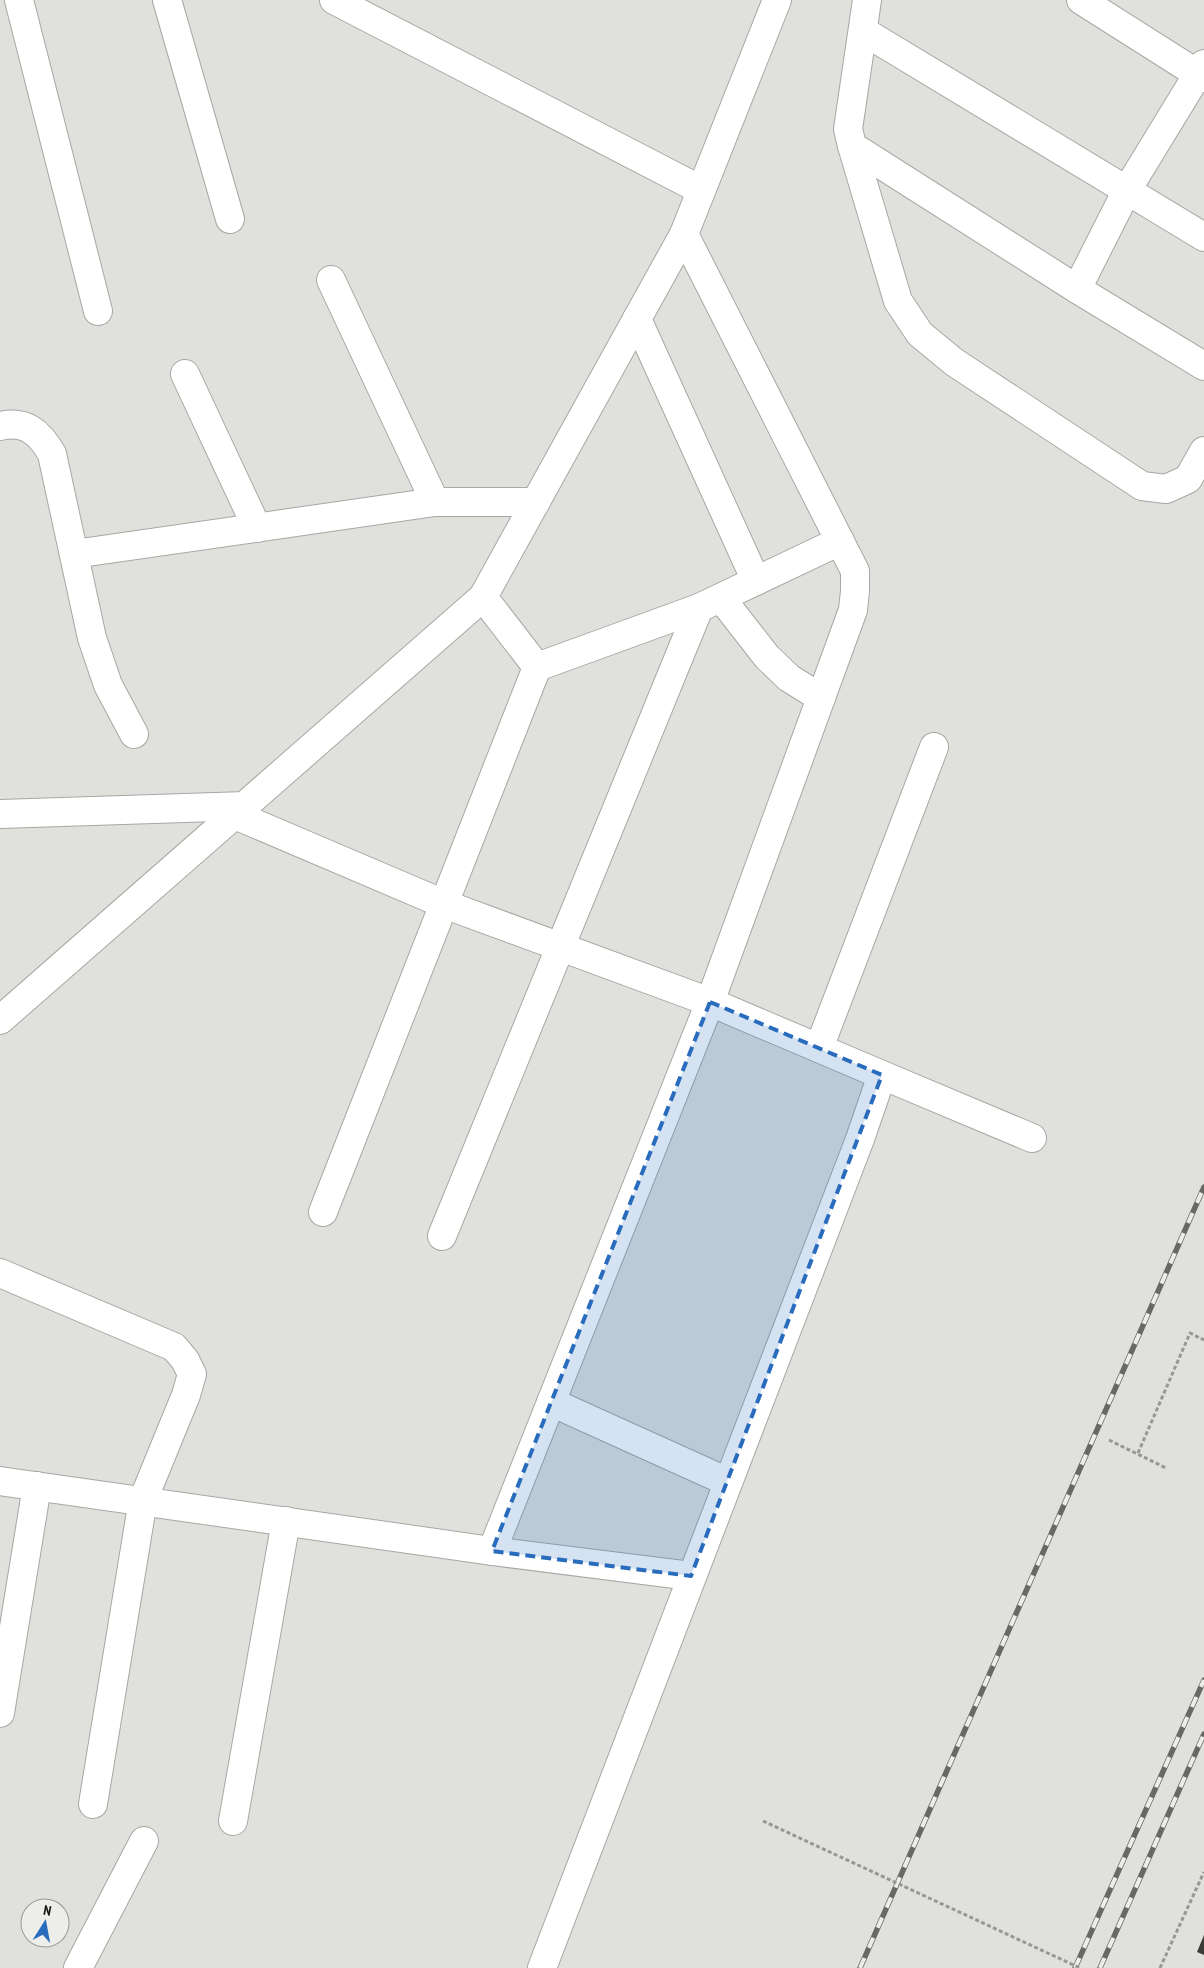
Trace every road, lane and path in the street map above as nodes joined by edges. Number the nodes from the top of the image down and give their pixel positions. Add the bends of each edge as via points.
1 (19, 0) edge
2 (167, 0) edge
3 (334, 0) edge
4 (776, 0) edge
5 (867, 0) edge
6 (1080, 0) edge
7 (863, 31) junction
8 (1202, 72) edge
9 (852, 146) junction
10 (701, 190) junction
11 (1127, 190) junction
12 (230, 219) dead end
13 (684, 234) junction
14 (1204, 237) edge
15 (331, 280) dead end
16 (1078, 289) junction
17 (98, 311) dead end
18 (637, 319) junction
19 (1204, 366) edge
20 (185, 374) dead end
21 (0, 426) edge
22 (1204, 451) edge
23 (435, 502) junction
24 (536, 502) junction
25 (257, 528) junction
26 (840, 541) junction
27 (74, 554) junction
28 (756, 582) junction
29 (483, 597) junction
30 (710, 603) junction
31 (537, 667) junction
32 (821, 698) junction
33 (134, 734) dead end
34 (934, 747) dead end
35 (241, 811) junction
36 (0, 814) edge
37 (444, 904) junction
38 (560, 947) junction
39 (710, 1002) junction
40 (0, 1020) edge
41 (819, 1048) junction
42 (882, 1075) junction
43 (1032, 1138) dead end
44 (323, 1212) dead end
45 (442, 1236) dead end
46 (0, 1273) edge
47 (1204, 1340) edge
48 (551, 1402) junction
49 (1109, 1440) dead end
50 (1138, 1454) junction
51 (1166, 1468) dead end
52 (0, 1481) edge
53 (728, 1482) junction
54 (37, 1486) junction
55 (143, 1500) junction
56 (286, 1520) junction
57 (492, 1551) junction
58 (692, 1576) junction
59 (0, 1713) edge
60 (93, 1804) dead end
61 (233, 1821) dead end
62 (763, 1821) dead end
63 (144, 1841) dead end
64 (1204, 1872) edge
65 (78, 1968) edge
66 (542, 1968) edge
67 (1080, 1968) edge
68 (1160, 1968) edge

1 - 17 street
2 - 12 street
3 - 10 street
4 - 10 street
5 - 7 street
6 - 8 street
7 - 9 street via 848,129
7 - 11 street
8 - 11 street
9 - 16 street
9 - 22 street via 898,301 920,334 954,362 1142,486 1166,489 1188,479
10 - 13 street
11 - 14 street
11 - 16 street
13 - 18 street
13 - 26 street
15 - 23 street
16 - 19 street
18 - 24 street
18 - 28 street
20 - 25 street
21 - 27 street via 10,424 29,429 42,438 52,454
23 - 24 street
23 - 25 street
24 - 29 street
25 - 27 street
26 - 28 street
26 - 32 street via 854,571 853,610
27 - 33 street via 92,638 108,685
28 - 30 street
29 - 31 street
29 - 35 street
30 - 31 street
30 - 32 street via 789,678
30 - 38 street
31 - 37 street
32 - 39 street
34 - 41 street
35 - 36 street
35 - 37 street
35 - 40 street
37 - 38 street
37 - 44 street
38 - 39 street
38 - 45 street
39 - 41 street
39 - 48 street
41 - 42 street
42 - 43 street
42 - 53 street
46 - 55 street via 174,1347 185,1360 192,1374 186,1395
47 - 50 path via 1190,1333
48 - 53 street
48 - 57 street
49 - 50 path
50 - 51 path
52 - 54 street
53 - 58 street
54 - 55 street
54 - 59 street
55 - 56 street
55 - 60 street
56 - 57 street
56 - 61 street
57 - 58 street
58 - 66 street
62 - 67 path, bridge
63 - 65 street
64 - 68 path

